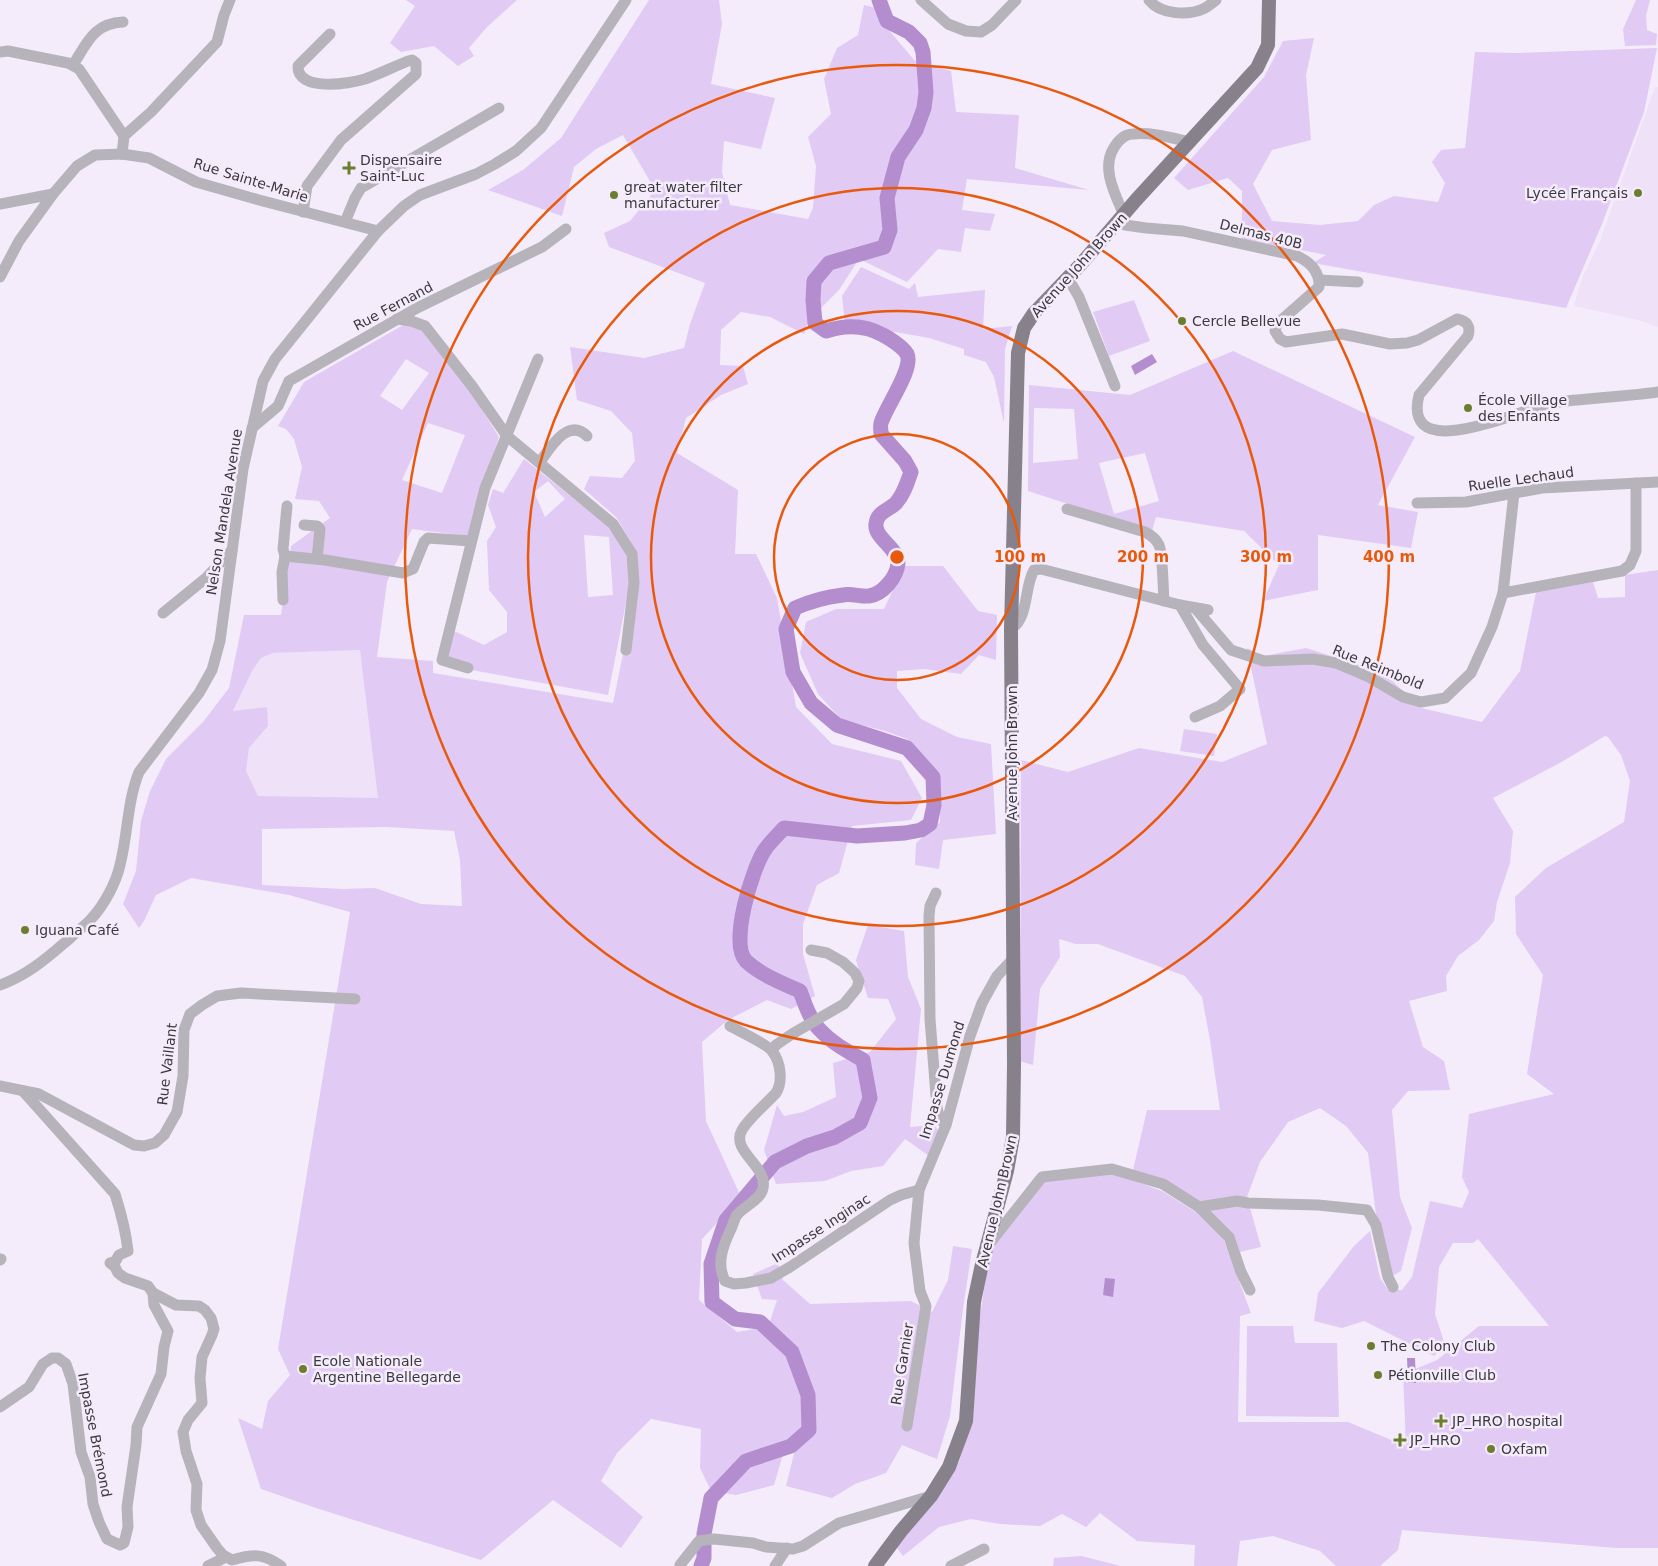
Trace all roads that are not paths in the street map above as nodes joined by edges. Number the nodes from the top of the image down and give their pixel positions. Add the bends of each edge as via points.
1 (230, 0) edge
2 (626, 0) edge
3 (921, 0) edge
4 (1016, 0) edge
5 (1149, 0) edge
6 (1216, 0) edge
7 (1269, 0) edge
8 (123, 22) dead end
9 (330, 34) dead end
10 (0, 52) edge
11 (73, 65) junction
12 (499, 108) dead end
13 (124, 136) junction
14 (1190, 142) junction
15 (122, 154) junction
16 (53, 194) junction
17 (0, 204) edge
18 (303, 212) junction
19 (1121, 219) junction
20 (345, 222) junction
21 (566, 229) dead end
22 (378, 231) junction
23 (0, 277) edge
24 (1068, 278) junction
25 (1320, 280) junction
26 (1358, 282) dead end
27 (397, 319) junction
28 (538, 359) dead end
29 (1115, 386) dead end
30 (1658, 392) edge
31 (252, 428) junction
32 (507, 436) junction
33 (587, 436) dead end
34 (540, 462) junction
35 (1658, 482) edge
36 (1636, 483) junction
37 (1514, 493) junction
38 (1418, 503) dead end
39 (287, 506) dead end
40 (1067, 509) dead end
41 (304, 524) dead end
42 (471, 541) junction
43 (232, 550) junction
44 (285, 556) junction
45 (317, 559) junction
46 (1503, 593) junction
47 (283, 600) dead end
48 (1164, 601) junction
49 (1180, 605) junction
50 (1195, 608) junction
51 (1208, 610) dead end
52 (163, 614) dead end
53 (1011, 629) junction
54 (626, 650) dead end
55 (468, 668) dead end
56 (1195, 717) dead end
57 (936, 893) dead end
58 (811, 950) dead end
59 (1013, 959) junction
60 (0, 985) edge
61 (355, 999) dead end
62 (730, 1026) dead end
63 (772, 1050) junction
64 (0, 1086) edge
65 (23, 1091) junction
66 (946, 1125) junction
67 (919, 1190) junction
68 (1199, 1207) junction
69 (986, 1248) junction
70 (1393, 1287) dead end
71 (1250, 1290) dead end
72 (153, 1294) junction
73 (926, 1306) joint
74 (0, 1407) edge
75 (907, 1426) dead end
76 (931, 1496) junction
77 (787, 1548) junction
78 (984, 1549) dead end
79 (226, 1557) junction
80 (680, 1565) edge
81 (208, 1566) edge
82 (282, 1566) edge
83 (775, 1566) edge
84 (875, 1566) edge
85 (952, 1566) edge

1 - 13 street via 219,37 212,48
2 - 22 street, Nelson Mandela Avenue via 541,128 516,151 495,164 420,195
3 - 4 street via 948,24 966,31 981,32
5 - 6 street via 1165,10 1181,13 1203,10
7 - 14 main road, Avenue John Brown via 1268,45 1258,68
8 - 11 street via 106,24 91,36
9 - 18 street via 298,66 305,81 346,84 412,60 417,69 416,74 341,140 306,186
10 - 11 street
11 - 13 street via 79,69
12 - 20 street via 361,188
13 - 15 street
14 - 19 main road, Avenue John Brown
14 - 19 street via 1132,134 1119,139 1110,152 1108,166
15 - 16 street, Rue Sainte-Marie via 95,156 77,166
15 - 18 street, Rue Sainte-Marie via 148,158 196,182
16 - 17 street
16 - 23 street, Rue Sainte-Marie via 19,241
18 - 20 street, Rue Sainte-Marie
19 - 24 main road, Avenue John Brown
19 - 25 street, Delmas 40B via 1125,226 1183,231 1297,256 1313,267
20 - 22 street, Rue Sainte-Marie
21 - 27 street, Rue Fernand via 542,247
22 - 31 street, Nelson Mandela Avenue via 275,359 262,381
24 - 29 street via 1079,297
24 - 53 main road, Avenue John Brown via 1034,313 1024,328 1018,353
25 - 26 street
25 - 30 street via 1315,292 1277,324 1275,331 1286,342 1342,334 1390,344 1407,343 1457,319 1468,325 1470,330 1464,342 1419,395 1421,421 1437,430 1446,432 1482,425 1552,403
27 - 31 street, Rue Fernand via 289,381 278,406
27 - 32 street via 425,326
28 - 32 street
31 - 43 street, Nelson Mandela Avenue
32 - 34 street
32 - 42 street via 485,488
33 - 34 street via 579,430 568,431
34 - 54 street via 614,524 632,554 634,583
35 - 36 street, Ruelle Lechaud
36 - 37 street, Ruelle Lechaud via 1542,488
36 - 46 street via 1636,552 1630,565 1622,571
37 - 38 street, Ruelle Lechaud via 1466,502
37 - 46 street, Rue Reimbold
39 - 44 street
40 - 48 street via 1153,537 1159,545
41 - 45 street via 317,526 320,530
42 - 45 street via 428,538 413,569 403,573
42 - 55 street via 442,660
43 - 52 street via 206,578
43 - 60 street, Nelson Mandela Avenue via 220,641 212,670 199,694 139,772 129,804 120,867 105,900 92,918 54,951 28,972
44 - 45 street
44 - 47 street
46 - 50 street, Rue Reimbold via 1492,627 1471,672 1445,698 1421,702 1403,697 1370,677 1336,663 1313,659 1264,662 1231,650
48 - 49 street
48 - 53 street via 1041,569 1034,570 1018,625
49 - 50 street
49 - 56 street via 1203,645 1240,689 1220,706
50 - 51 street
53 - 59 main road, Avenue John Brown
57 - 66 street via 929,916 931,1029 937,1108
58 - 63 street via 836,957 850,967 859,981 857,988 844,1004
59 - 66 street, Impasse Dumond via 997,976 982,1003
59 - 69 main road, Avenue John Brown via 1014,1137
61 - 65 street, Rue Vaillant via 241,993 217,996 202,1004 190,1014 184,1030 183,1076 177,1112 164,1135 155,1143 134,1145 39,1094
62 - 63 street
63 - 67 street, Impasse Inginac via 779,1066 780,1087 739,1136 740,1144 762,1177 763,1190 737,1216 724,1243 720,1261 725,1280 734,1284 771,1278 890,1200
64 - 65 street, Rue Vaillant
65 - 72 street via 115,1194 128,1251 118,1254 115,1262 110,1262 118,1273 148,1286
66 - 67 street, Impasse Dumond
67 - 73 street, Impasse Dumond via 914,1243 920,1291
68 - 69 street via 1163,1184 1128,1169 1042,1177
68 - 70 street via 1237,1201 1367,1210 1376,1225
68 - 71 street via 1229,1236
69 - 76 main road, Avenue John Brown via 974,1302 966,1421 949,1467
72 - 74 street, Impasse Brémond via 154,1306 168,1331 161,1374 137,1427 124,1543 120,1545 107,1539 93,1504 90,1477 81,1452 73,1384 66,1364 52,1358 43,1364 29,1387
72 - 79 street via 176,1305 199,1306 211,1318 214,1329 202,1357 202,1403 182,1432 197,1484 196,1510 201,1525
73 - 75 street, Rue Garnier
76 - 77 street via 839,1523 803,1546
76 - 84 main road, Avenue John Brown
77 - 80 street via 714,1539 699,1541
77 - 83 street
78 - 85 street
79 - 81 street
79 - 82 street via 232,1560 250,1554 263,1556

